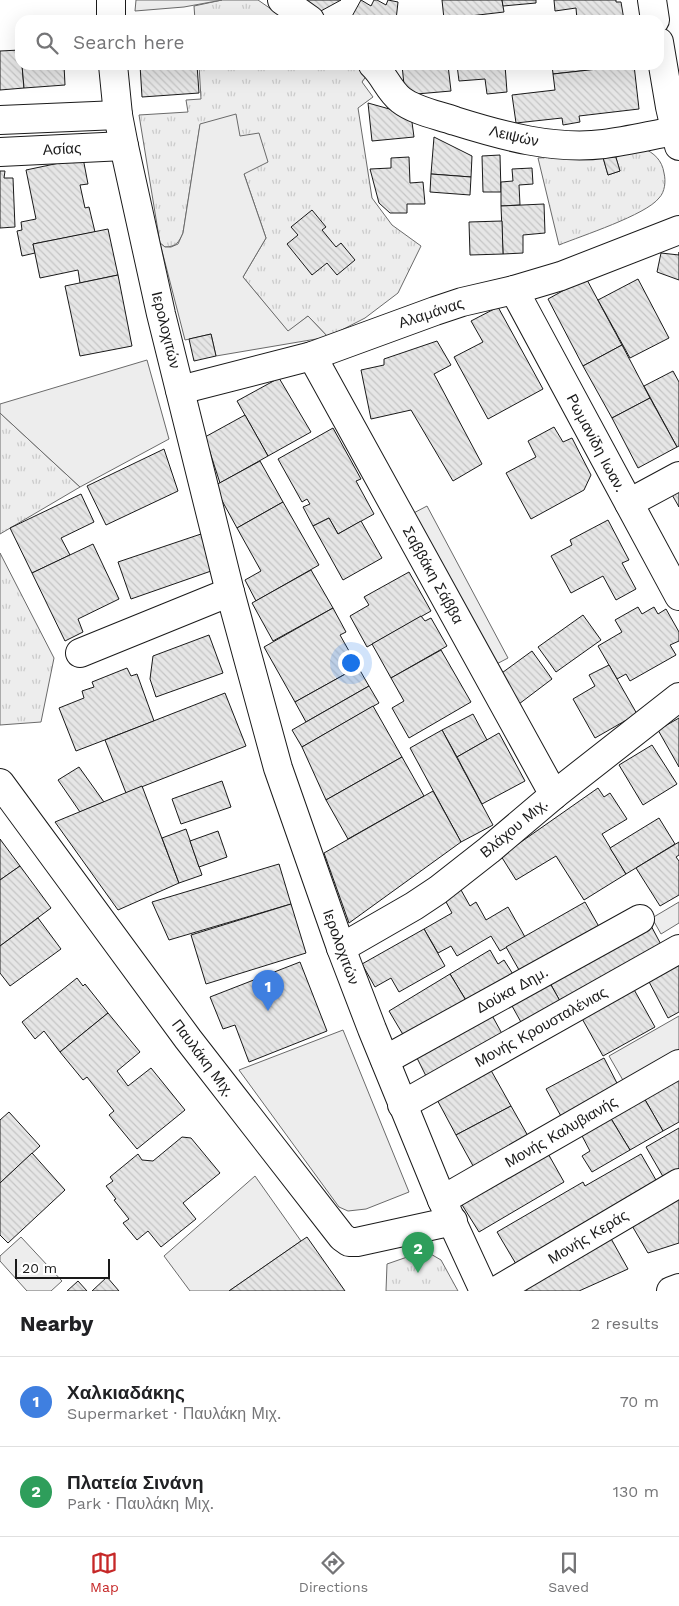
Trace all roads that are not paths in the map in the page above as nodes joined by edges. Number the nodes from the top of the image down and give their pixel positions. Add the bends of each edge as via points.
1 (111, 0) edge
2 (282, 0) edge
3 (652, 0) edge
4 (111, 15) edge
5 (303, 15) edge
6 (654, 15) edge
7 (114, 70) edge
8 (378, 70) edge
9 (664, 70) edge
10 (118, 115) junction
11 (0, 120) edge
12 (677, 138) edge
13 (124, 146) junction
14 (0, 152) edge
15 (679, 230) edge
16 (514, 290) junction
17 (312, 356) junction
18 (180, 390) junction
19 (679, 476) edge
20 (629, 503) junction
21 (230, 592) junction
22 (679, 596) edge
23 (80, 653) dead end
24 (679, 697) edge
25 (0, 783) edge
26 (554, 795) junction
27 (640, 919) dead end
28 (340, 948) junction
29 (679, 949) edge
30 (385, 1060) junction
31 (679, 1064) edge
32 (402, 1105) junction
33 (679, 1182) edge
34 (448, 1210) junction
35 (679, 1288) edge
36 (484, 1291) edge
37 (496, 1291) edge
38 (671, 1291) edge

1 - 4 street
2 - 5 street
3 - 6 street
7 - 10 street, Ιερολοχιτών
8 - 12 street, Λειψών via 408,105 523,140 604,144
9 - 12 street
10 - 11 street, Ασίας
10 - 13 street, Ιερολοχιτών
13 - 14 street, Ασίας
13 - 18 street, Ιερολοχιτών
15 - 16 street, Αλαμάνας via 591,266
16 - 17 street, Αλαμάνας via 462,302
16 - 20 street, Ρωμανίδη Ιωαν.
17 - 18 street, Αλαμάνας
17 - 26 street, Σαββάκη Σάββα
18 - 21 street, Ιερολοχιτών
19 - 20 street
20 - 22 street, Ρωμανίδη Ιωαν.
21 - 23 street
21 - 28 street, Ιερολοχιτών via 278,768
24 - 26 street, Βλάχου Μιχ.
25 - 34 street, Παυλάκη Μιχ. via 188,1039 342,1237 349,1242 357,1242
26 - 28 street, Βλάχου Μιχ. via 438,890
27 - 30 street, Δούκα Δημ.
28 - 30 street, Ιερολοχιτών
29 - 32 street, Μονής Κρουσταλένιας
30 - 32 street, Ιερολοχιτών
31 - 34 street, Μονής Καλυβιανής
32 - 34 street, Ιερολοχιτών
33 - 37 street, Μονής Κεράς
34 - 36 street, Ιερολοχιτών
35 - 38 street

